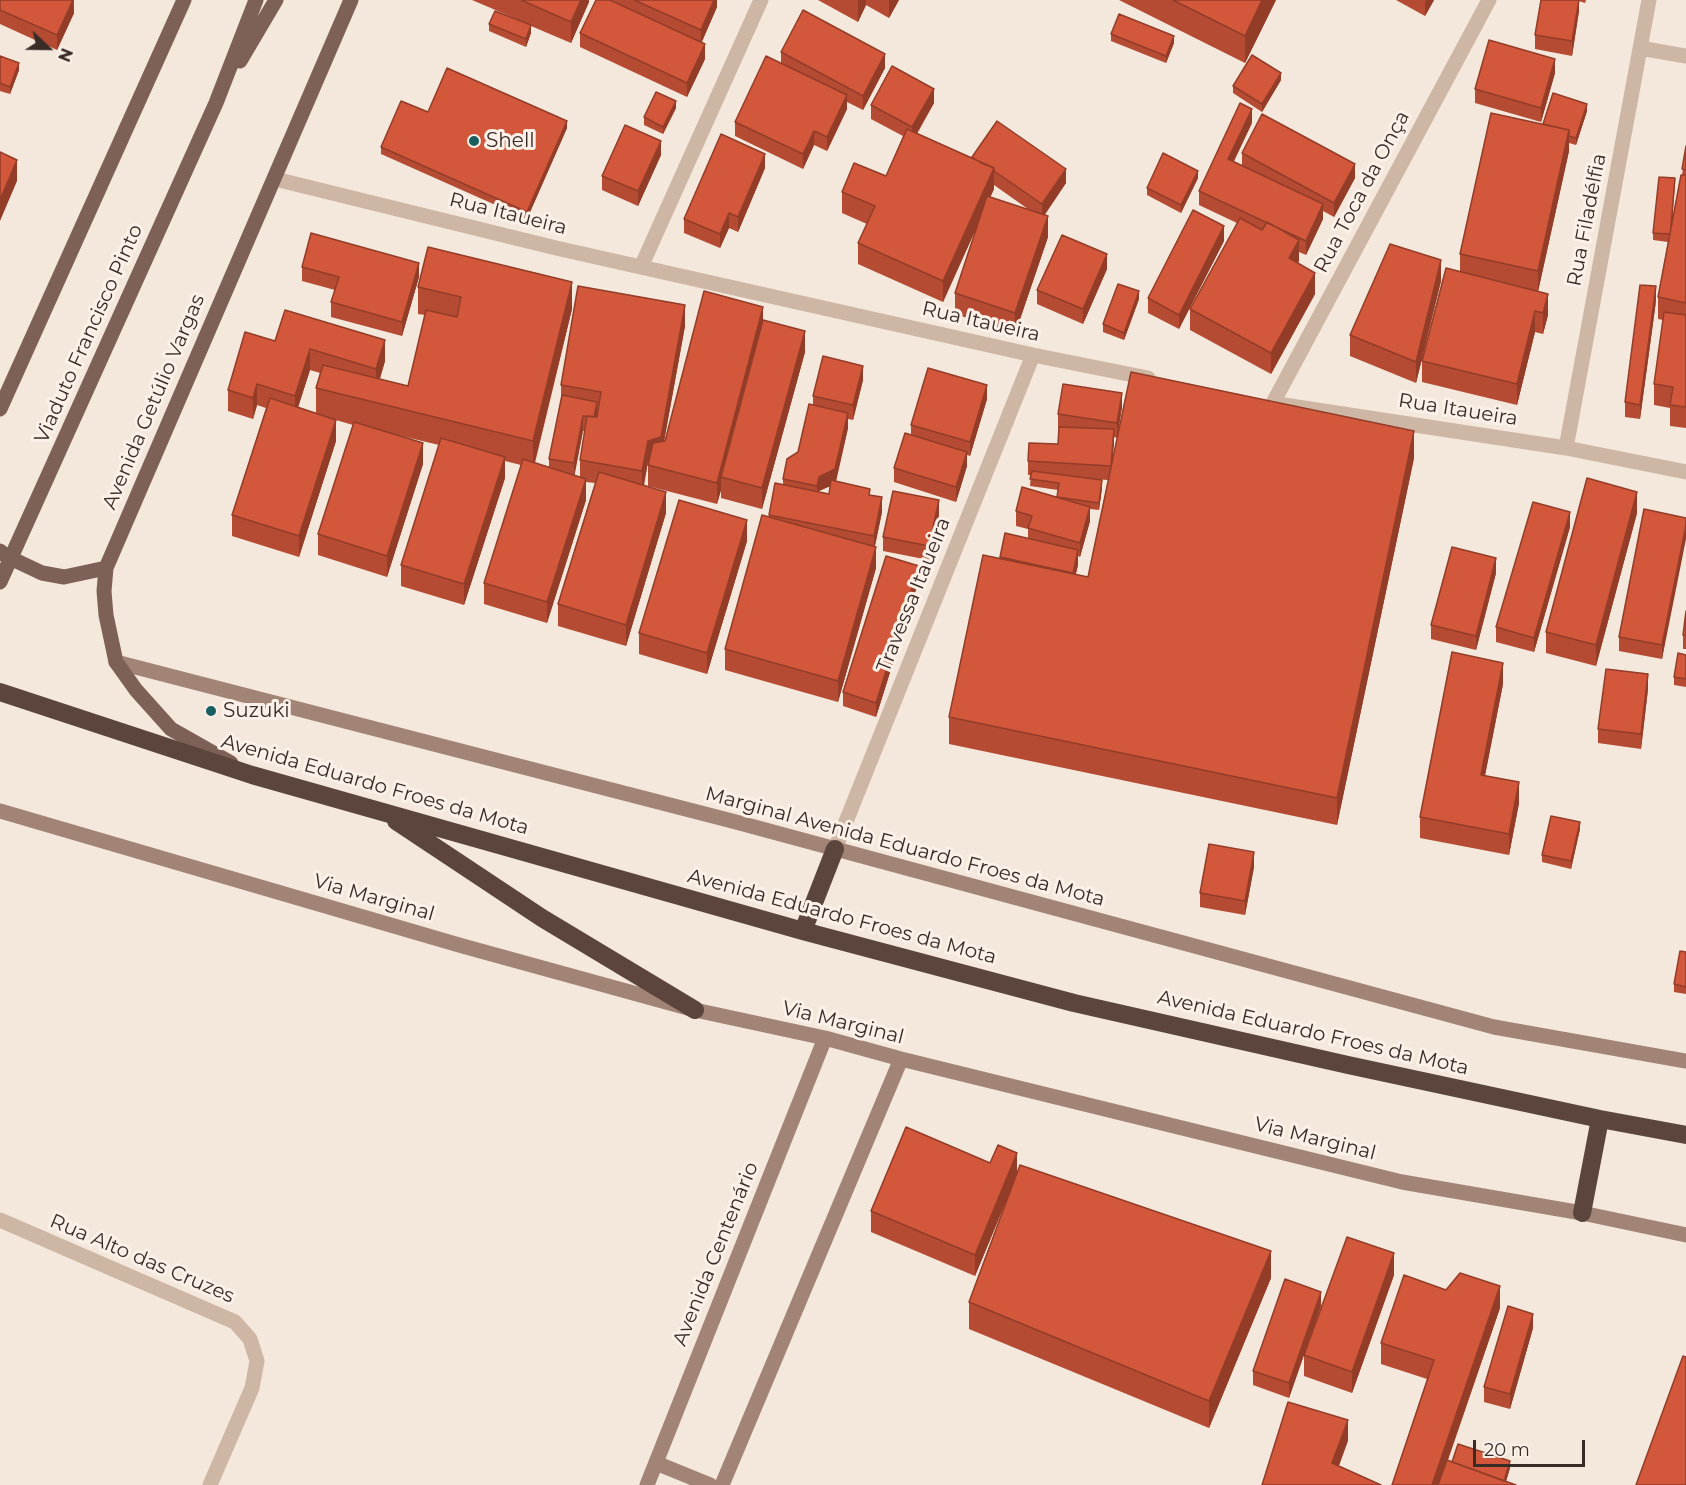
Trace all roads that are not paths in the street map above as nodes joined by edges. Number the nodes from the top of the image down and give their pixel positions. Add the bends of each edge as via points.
1 (184, 0) edge
2 (256, 0) edge
3 (276, 0) edge
4 (351, 0) edge
5 (761, 0) edge
6 (1489, 0) edge
7 (1649, 0) edge
8 (1640, 48) junction
9 (1686, 56) edge
10 (216, 103) junction
11 (275, 179) junction
12 (641, 267) junction
13 (1033, 355) junction
14 (1158, 380) edge
15 (1267, 402) joint
16 (0, 409) edge
17 (1566, 448) junction
18 (1686, 472) edge
19 (0, 551) edge
20 (106, 568) junction
21 (0, 582) edge
22 (116, 662) junction
23 (0, 692) edge
24 (252, 775) junction
25 (0, 811) edge
26 (382, 812) junction
27 (835, 849) junction
28 (803, 931) junction
29 (695, 1010) junction
30 (825, 1038) junction
31 (901, 1059) junction
32 (1686, 1061) edge
33 (1600, 1119) junction
34 (1686, 1135) edge
35 (1582, 1213) junction
36 (0, 1220) edge
37 (1686, 1235) edge
38 (656, 1463) junction
39 (210, 1485) edge
40 (647, 1485) edge
41 (710, 1485) edge
42 (722, 1485) edge

1 - 16 main road
2 - 10 main road
3 - 10 main road
4 - 11 main road, Avenida Getúlio Vargas
5 - 12 street
6 - 15 street, Rua Toca da Onça
7 - 8 street, Rua Filadélfia
8 - 9 street
8 - 17 street, Rua Filadélfia
10 - 21 main road, Viaduto Francisco Pinto
11 - 12 street, Rua Itaueira
11 - 20 main road, Avenida Getúlio Vargas
12 - 13 street, Rua Itaueira
13 - 14 street, Rua Itaueira
13 - 27 street, Travessa Itaueira
15 - 17 street, Rua Itaueira
17 - 18 street, Rua Itaueira
19 - 20 main road via 42,573 64,578
20 - 22 main road, Avenida Getúlio Vargas via 106,615
22 - 24 main road, Avenida Getúlio Vargas via 171,729
22 - 27 street, Marginal Avenida Eduardo Froes da Mota
23 - 24 highway, Avenida Eduardo Froes da Mota
24 - 26 highway, Avenida Eduardo Froes da Mota
25 - 29 street, Via Marginal
26 - 28 highway, Avenida Eduardo Froes da Mota
26 - 29 highway via 542,918
27 - 28 highway
27 - 32 street, Marginal Avenida Eduardo Froes da Mota via 1494,1027
28 - 33 highway, Avenida Eduardo Froes da Mota via 1086,1005
29 - 30 street, Via Marginal
30 - 31 street, Via Marginal
30 - 38 street, Avenida Centenário
31 - 35 street, Via Marginal via 1402,1182
31 - 42 street
33 - 34 highway, Avenida Eduardo Froes da Mota
33 - 35 highway
35 - 37 street, Via Marginal
36 - 39 street, Rua Alto das Cruzes via 235,1322 250,1339 258,1361 252,1388
38 - 40 street, Avenida Centenário
38 - 41 street

